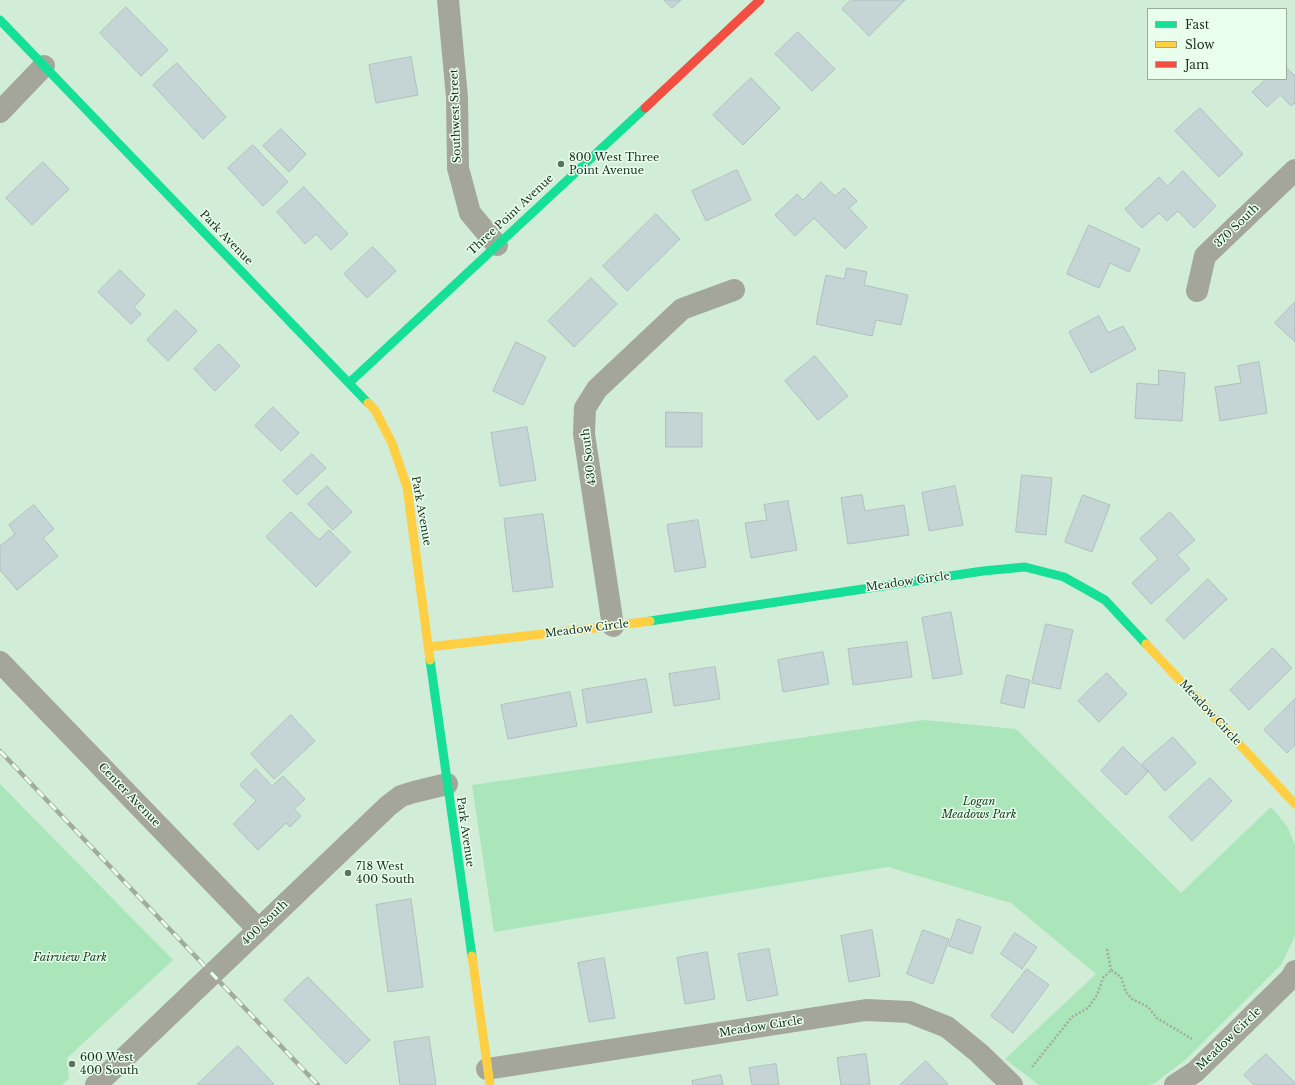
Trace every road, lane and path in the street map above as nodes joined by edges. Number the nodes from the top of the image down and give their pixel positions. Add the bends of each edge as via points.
1 (448, 0) edge
2 (760, 0) edge
3 (0, 20) edge
4 (44, 66) junction
5 (0, 112) edge
6 (1295, 170) edge
7 (497, 245) junction
8 (734, 290) dead end
9 (1197, 291) dead end
10 (349, 383) junction
11 (613, 626) junction
12 (428, 647) junction
13 (0, 662) edge
14 (446, 784) junction
15 (1295, 804) edge
16 (258, 929) junction
17 (1107, 949) dead end
18 (1112, 970) junction
19 (1295, 971) edge
20 (1192, 1039) dead end
21 (1032, 1067) dead end
22 (489, 1077) edge
23 (96, 1085) edge
24 (1012, 1085) edge
25 (1175, 1085) edge

1 - 7 street, Southwest Street via 457,97 458,168 470,213
2 - 7 street, Three Point Avenue
3 - 4 street, Park Avenue
4 - 5 street
4 - 10 street, Park Avenue
6 - 9 street, 370 South via 1205,256
7 - 10 street, Three Point Avenue
8 - 11 street, 430 South via 682,309 597,388 585,408 584,434
10 - 12 street, Park Avenue via 375,410 392,442 407,487
11 - 12 street, Meadow Circle
11 - 15 street, Meadow Circle via 983,571 1025,567 1064,577 1105,600
12 - 14 street, Park Avenue
13 - 16 street, Center Avenue
14 - 16 street, 400 South via 401,796 388,806
14 - 22 street, Park Avenue
16 - 23 street, 400 South
17 - 18 path
18 - 20 path via 1121,977 1126,992 1132,999 1148,1007 1157,1018
18 - 21 path via 1103,978 1097,995 1088,1008 1072,1017
19 - 25 street, Meadow Circle via 1291,978 1195,1072
22 - 24 street, Meadow Circle via 866,1010 909,1012 947,1026

